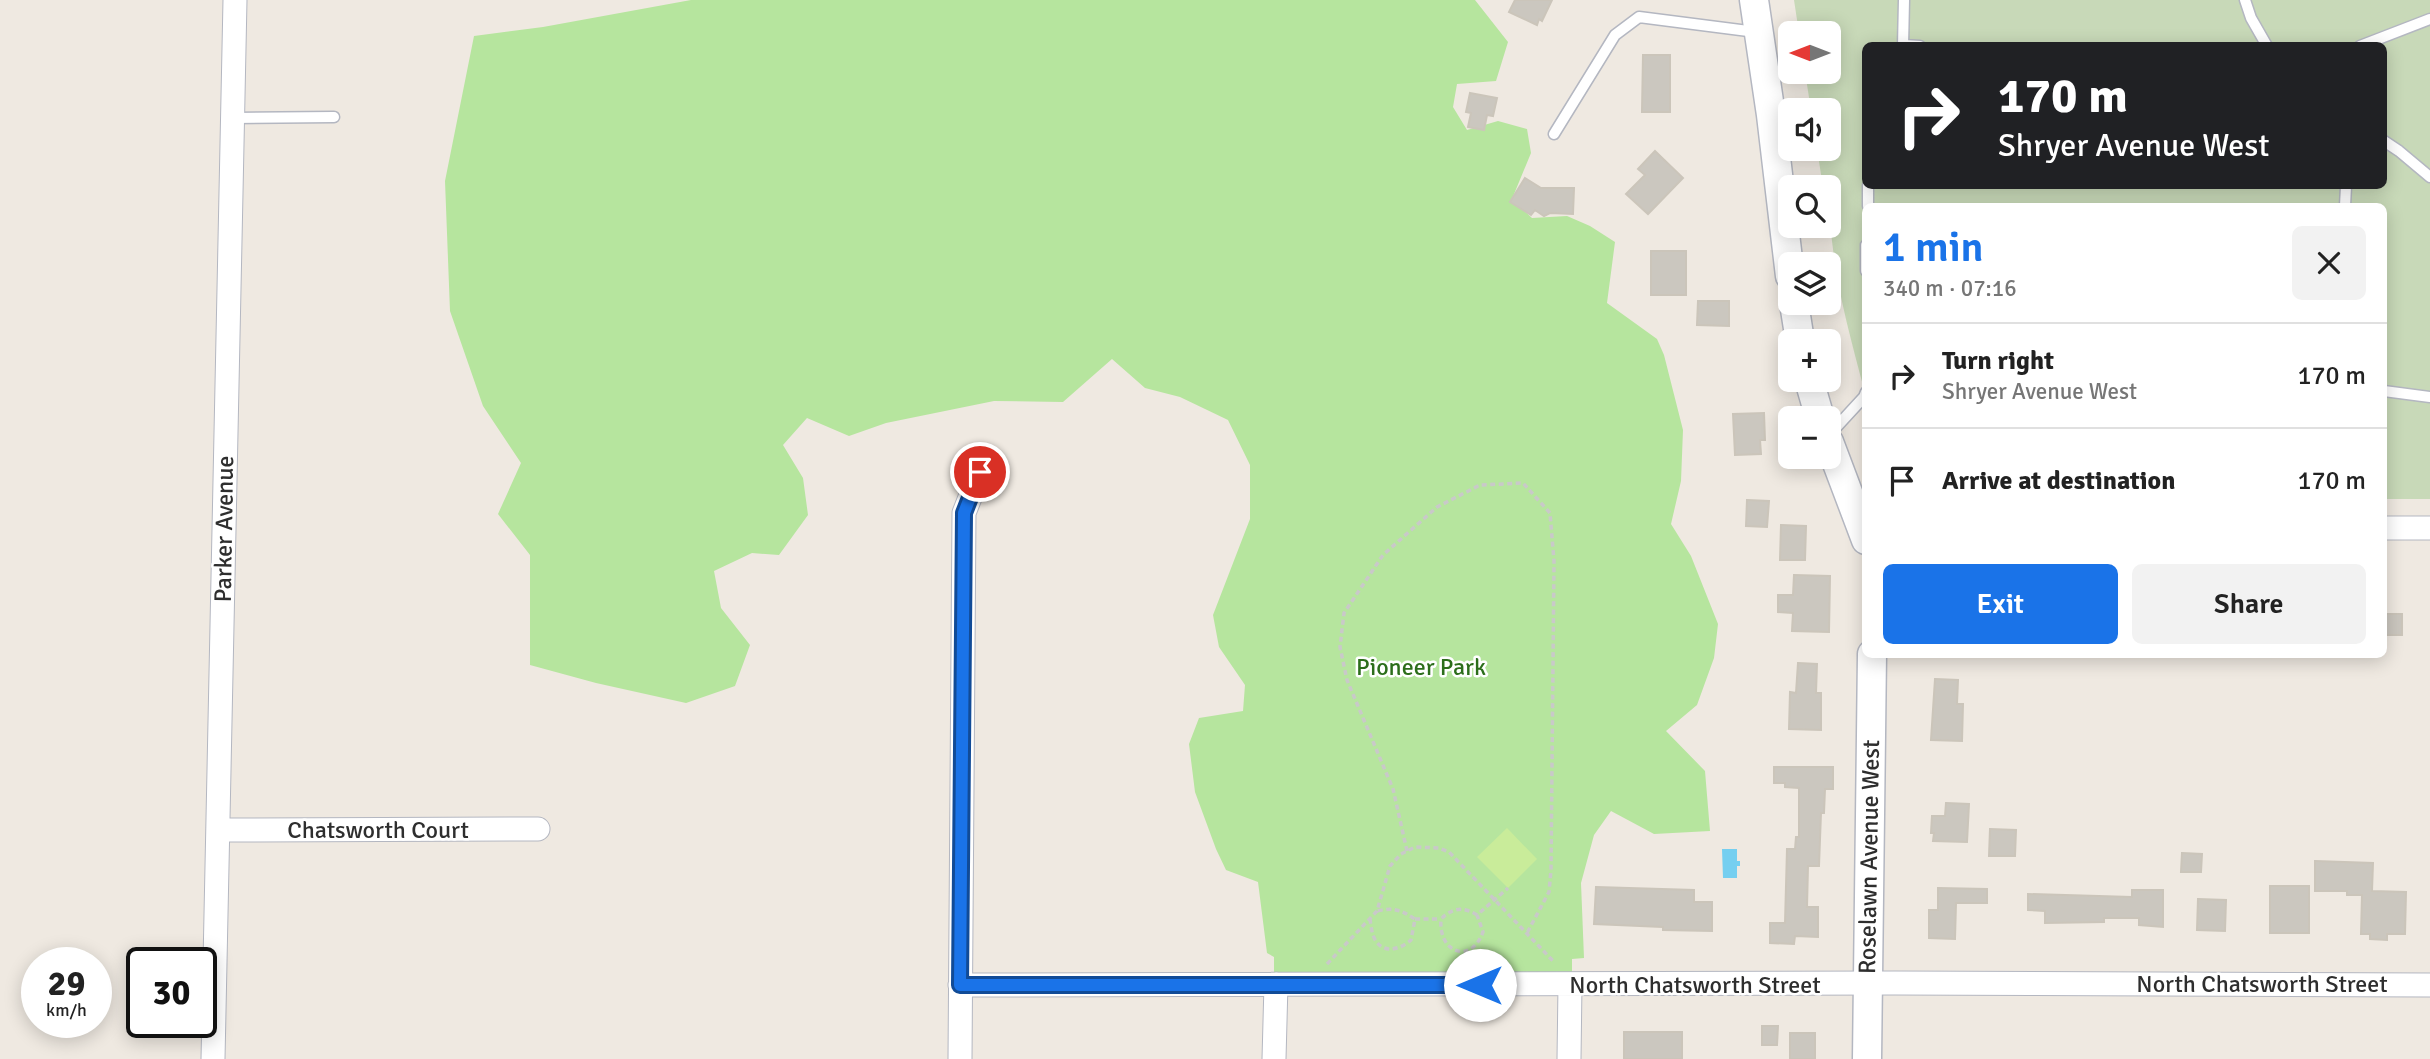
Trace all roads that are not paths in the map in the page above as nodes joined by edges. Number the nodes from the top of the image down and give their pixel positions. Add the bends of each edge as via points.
1 (235, 0) edge
2 (1754, 0) edge
3 (1904, 0) edge
4 (2245, 0) edge
5 (2430, 19) edge
6 (1759, 32) junction
7 (1903, 42) edge
8 (2265, 42) edge
9 (2370, 42) edge
10 (334, 117) dead end
11 (233, 118) junction
12 (1554, 134) dead end
13 (2387, 143) edge
14 (2399, 151) junction
15 (2387, 153) edge
16 (2430, 177) edge
17 (1787, 252) edge
18 (2387, 391) edge
19 (2430, 397) edge
20 (1862, 399) edge
21 (1841, 422) edge
22 (1839, 469) edge
23 (980, 472) dead end
24 (2387, 528) edge
25 (2430, 528) edge
26 (1862, 529) edge
27 (1872, 658) edge
28 (218, 830) junction
29 (538, 830) dead end
30 (1276, 984) junction
31 (1868, 984) junction
32 (960, 985) junction
33 (1566, 985) junction
34 (2430, 985) edge
35 (213, 1059) edge
36 (960, 1059) edge
37 (1274, 1059) edge
38 (1569, 1059) edge
39 (1867, 1059) edge

1 - 11 street, Parker Avenue
2 - 6 street
3 - 7 lane
4 - 8 lane
5 - 9 lane
6 - 12 lane via 1639,17 1615,35
6 - 17 street
10 - 11 lane
11 - 28 street, Parker Avenue
13 - 14 lane
14 - 15 lane
14 - 16 lane
18 - 19 lane
20 - 21 lane
22 - 26 street
23 - 32 street via 964,513
24 - 25 street
27 - 31 street, Roselawn Avenue West
28 - 29 street, Chatsworth Court
28 - 35 street, Parker Avenue
30 - 32 street, North Chatsworth Street
30 - 33 street, North Chatsworth Street
30 - 37 street
31 - 33 street, North Chatsworth Street
31 - 34 street, North Chatsworth Street
31 - 39 street, Roselawn Avenue West
32 - 36 street
33 - 38 street

